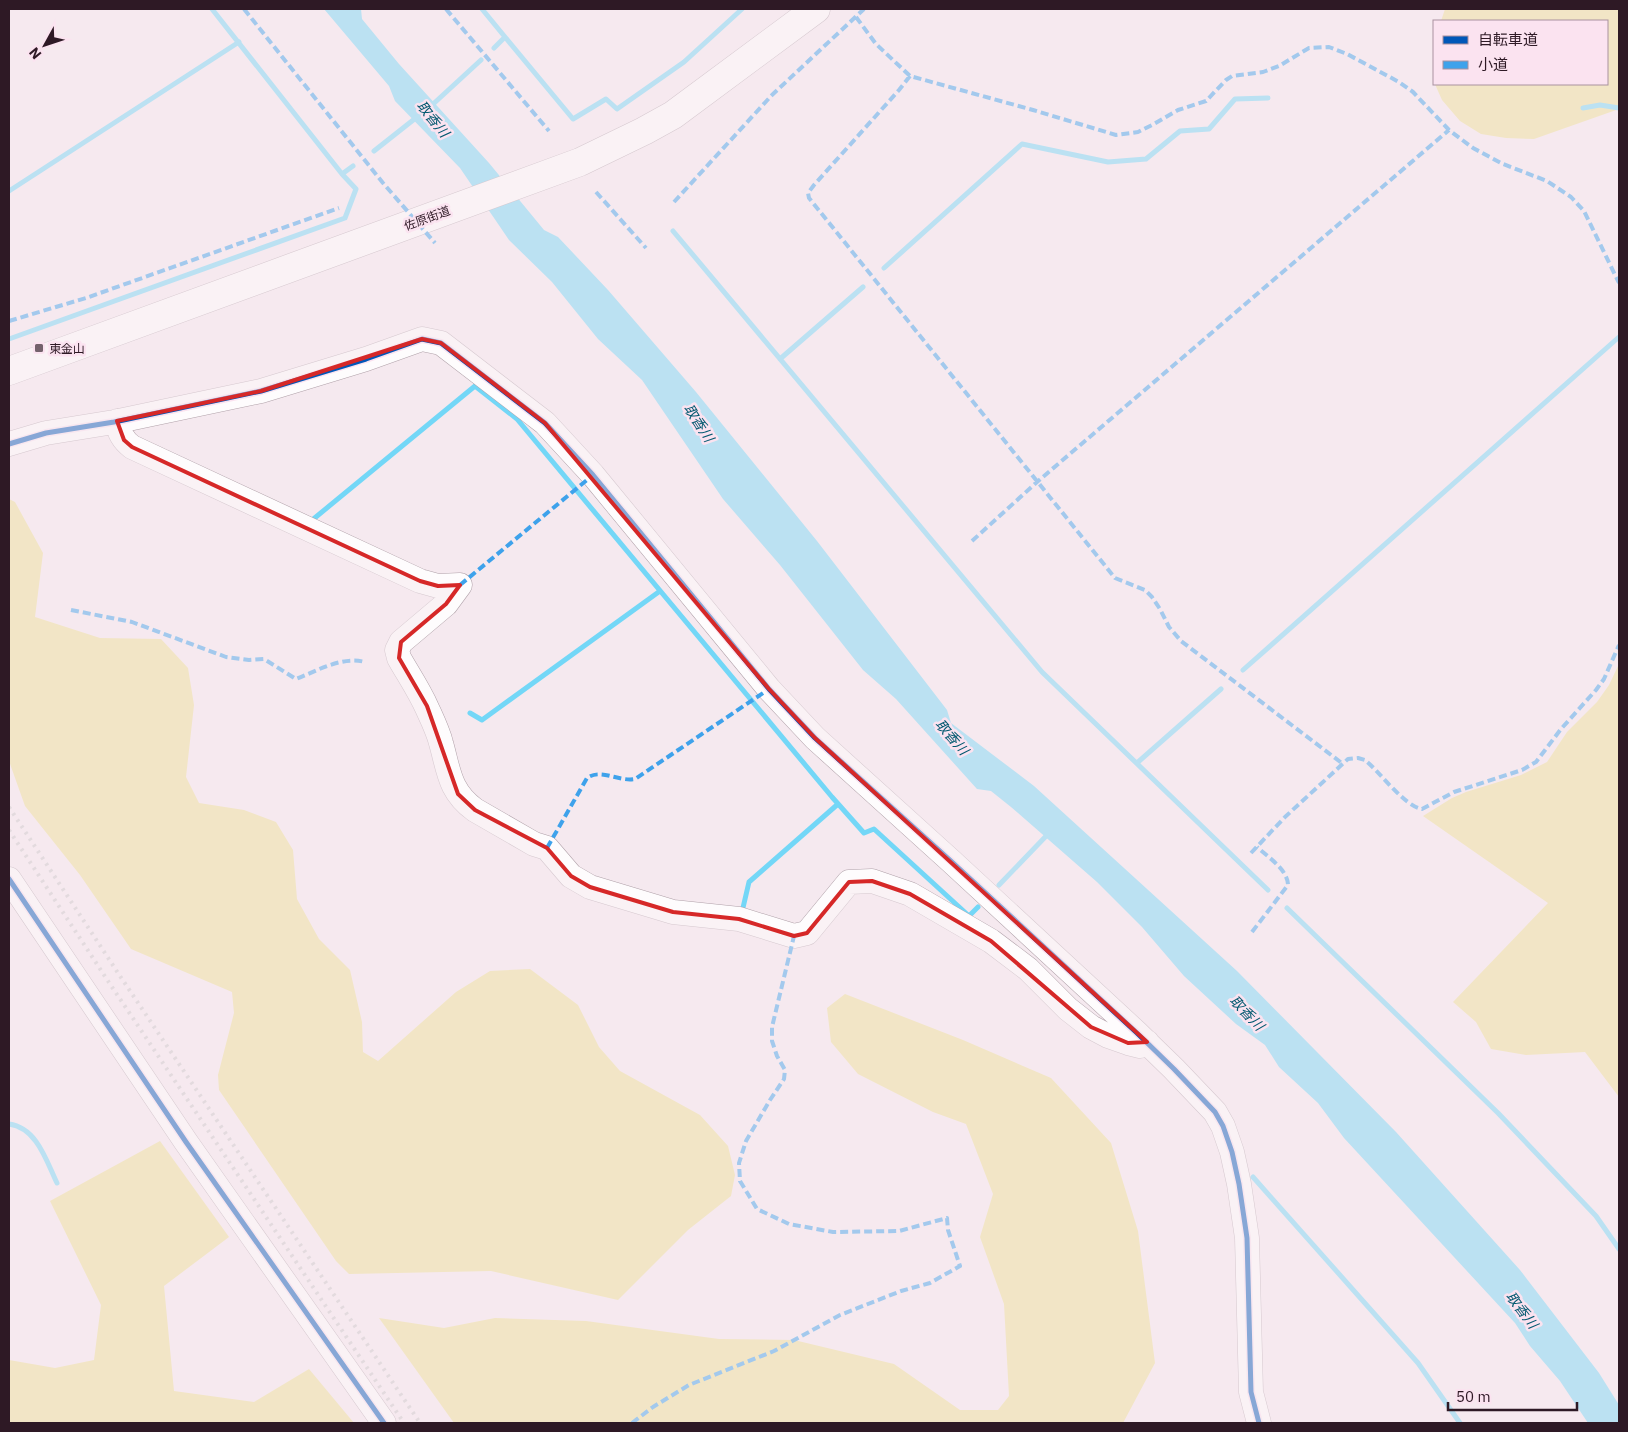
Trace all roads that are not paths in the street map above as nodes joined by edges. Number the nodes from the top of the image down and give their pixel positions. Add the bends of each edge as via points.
1 (816, 9) edge
2 (9, 371) edge
3 (117, 421) junction
4 (9, 444) edge
5 (9, 878) edge
6 (1147, 1042) junction
7 (384, 1423) edge
8 (1259, 1423) edge

1 - 2 highway, 佐原街道 via 673,114 580,162
3 - 4 street via 46,433
3 - 6 street via 261,391 422,339 441,343 545,423 593,476 769,689 815,738
3 - 6 street via 118,430 132,448 420,581 438,586 460,585 446,604 401,642 397,650 399,658 426,706 458,794 475,810 534,844 547,848 570,876 590,887 673,912 739,919 794,936 808,933 849,882 872,880 910,894 991,941 1028,969 1068,1010 1091,1027 1128,1044 1140,1046
5 - 7 street via 186,1142
6 - 8 street via 1215,1112 1232,1152 1247,1238 1251,1392

